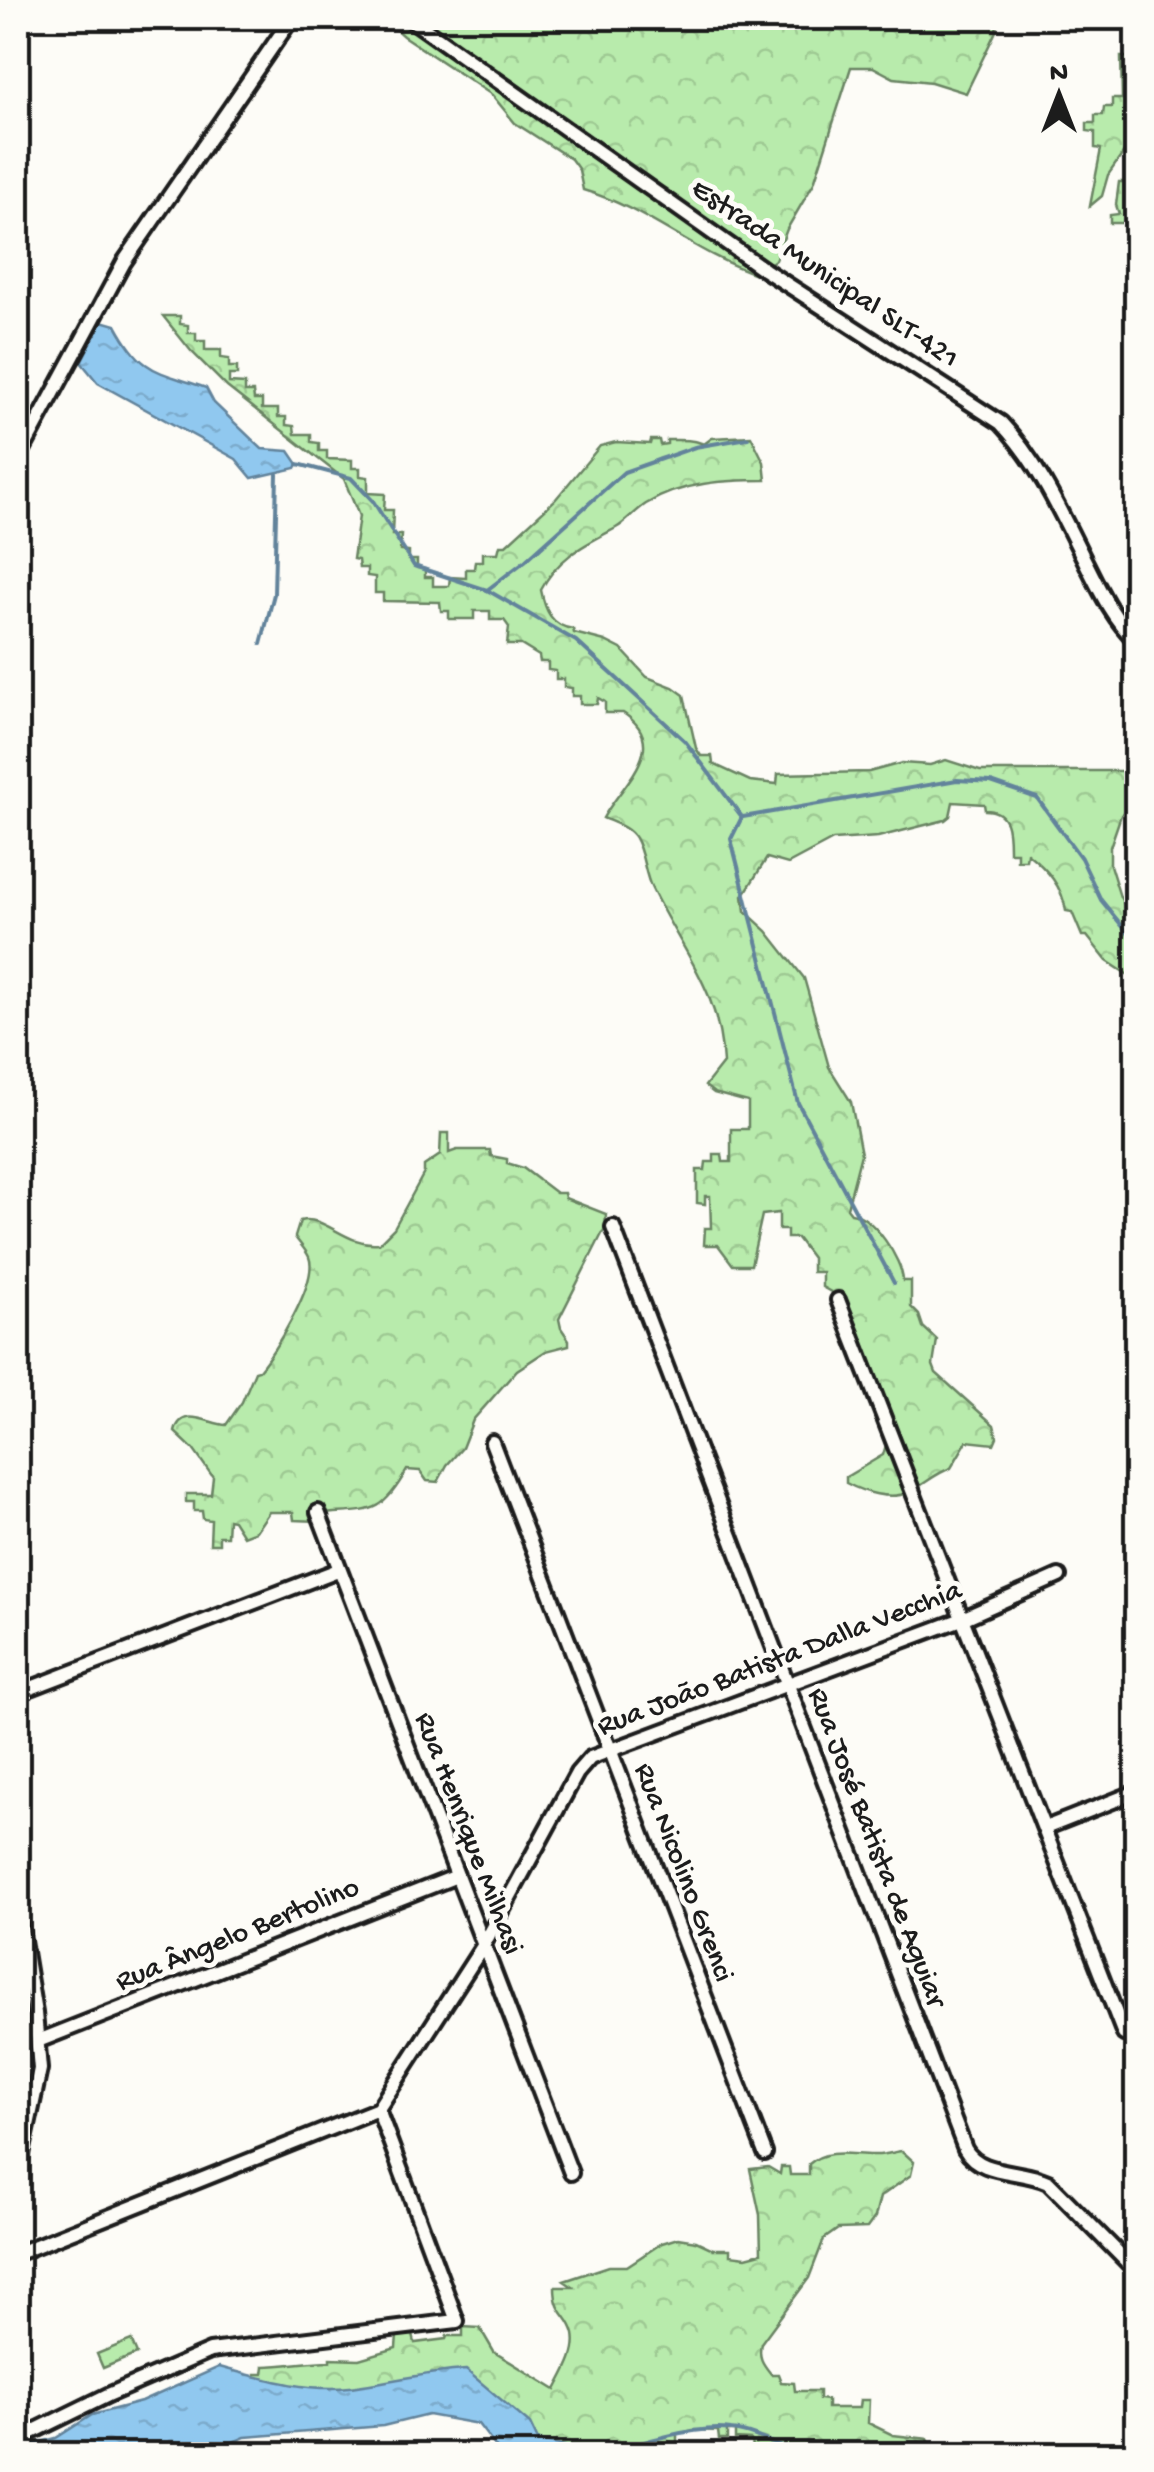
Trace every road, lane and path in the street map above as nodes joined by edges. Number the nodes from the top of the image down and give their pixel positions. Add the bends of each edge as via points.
1 (292, 18) edge
2 (409, 18) edge
3 (18, 460) edge
4 (1136, 641) edge
5 (612, 1227) dead end
6 (838, 1300) dead end
7 (492, 1442) dead end
8 (318, 1512) dead end
9 (338, 1570) junction
10 (1059, 1576) dead end
11 (962, 1618) junction
12 (785, 1683) junction
13 (18, 1693) edge
14 (608, 1752) junction
15 (1136, 1792) edge
16 (1045, 1828) junction
17 (457, 1876) junction
18 (18, 1910) edge
19 (483, 1946) junction
20 (1124, 2034) dead end
21 (38, 2042) junction
22 (378, 2109) junction
23 (765, 2153) dead end
24 (18, 2172) edge
25 (571, 2173) dead end
26 (18, 2253) edge
27 (1136, 2271) edge
28 (18, 2439) edge

1 - 3 street via 124,262
2 - 4 street, Estrada Municipal SLT-421 via 765,270 1002,423 1052,496 1109,609
5 - 12 street, Rua José Batista de Aguiar
6 - 11 street
7 - 14 street, Rua Nicolino Grenci
8 - 9 street, Rua Henrique Milhasi
9 - 13 street
9 - 17 street, Rua Henrique Milhasi
10 - 11 street, Rua João Batista Dalla Vecchia
11 - 12 street, Rua João Batista Dalla Vecchia
11 - 16 street
12 - 14 street, Rua João Batista Dalla Vecchia
12 - 27 street, Rua José Batista de Aguiar via 964,2150 976,2164 1048,2182
14 - 19 street, Rua João Batista Dalla Vecchia via 590,1758 577,1773
14 - 23 street, Rua Nicolino Grenci
15 - 16 street
16 - 20 street
17 - 19 street, Rua Henrique Milhasi
17 - 21 street, Rua Ângelo Bertolino
18 - 21 street
19 - 22 street, Rua João Batista Dalla Vecchia
19 - 25 street, Rua Henrique Milhasi
21 - 24 street via 40,2069
22 - 26 street
22 - 28 street via 458,2321 210,2352

